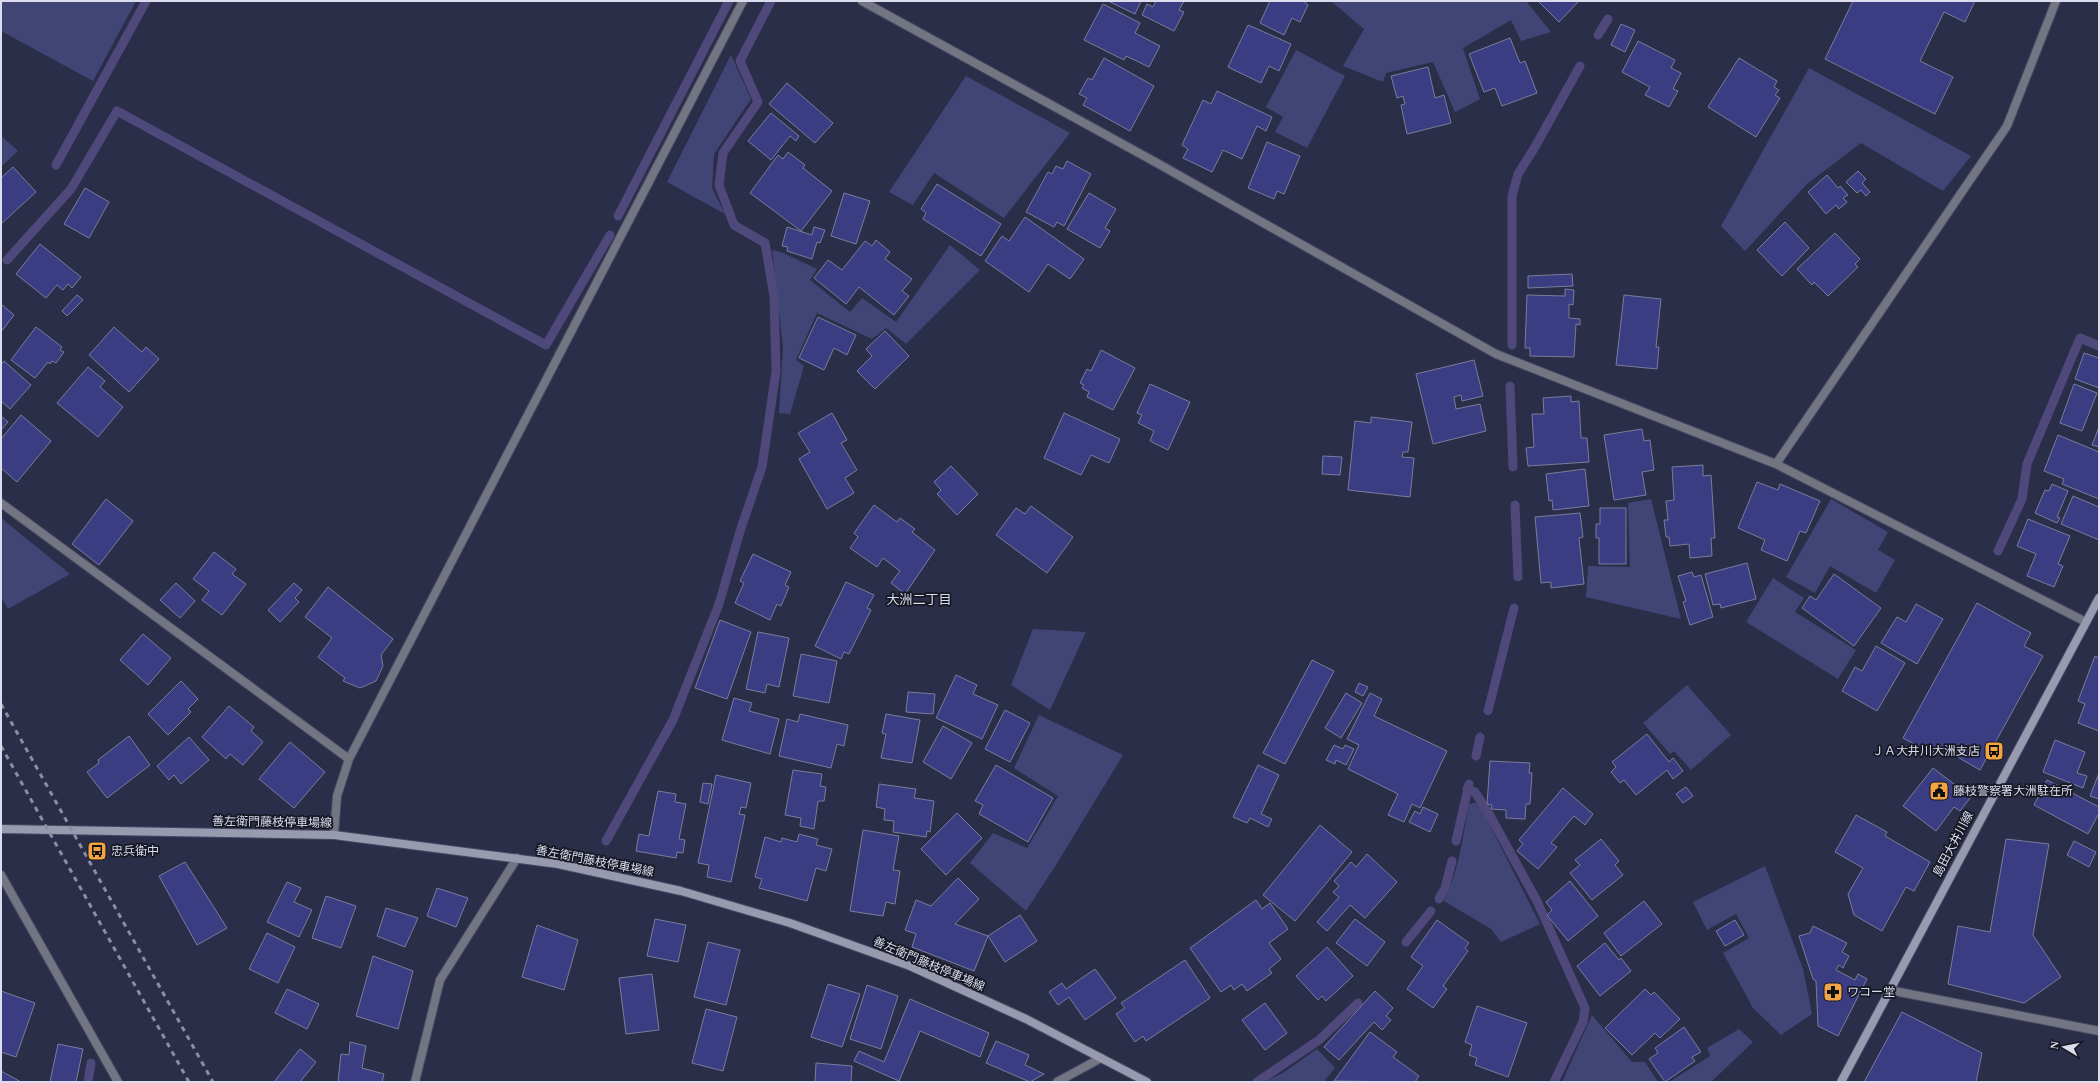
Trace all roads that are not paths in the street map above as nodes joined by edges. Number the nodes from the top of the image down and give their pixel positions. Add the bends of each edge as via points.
1 (743, 1) edge
2 (862, 1) edge
3 (2056, 1) edge
4 (1776, 464) junction
5 (1, 503) edge
6 (2099, 598) edge
7 (2086, 622) junction
8 (349, 759) junction
9 (1, 829) edge
10 (334, 835) junction
11 (517, 858) junction
12 (1, 875) edge
13 (1889, 990) junction
14 (2099, 1031) edge
15 (1101, 1058) junction
16 (118, 1082) edge
17 (415, 1082) edge
18 (1057, 1082) edge
19 (1147, 1082) edge
20 (1841, 1082) edge

1 - 8 street
2 - 4 street via 1496,354
3 - 4 street via 2007,126
4 - 7 street
5 - 8 street
6 - 7 main road, 島田大井川線
7 - 13 main road, 島田大井川線
8 - 10 street via 337,796
9 - 10 main road, 善左衛門藤枝停車場線
10 - 11 main road, 善左衛門藤枝停車場線
11 - 15 main road, 善左衛門藤枝停車場線 via 558,864 681,891 790,923 910,966 1026,1019
11 - 17 street via 440,980
12 - 16 street
13 - 14 street
13 - 20 main road, 島田大井川線
15 - 18 street
15 - 19 main road, 善左衛門藤枝停車場線

